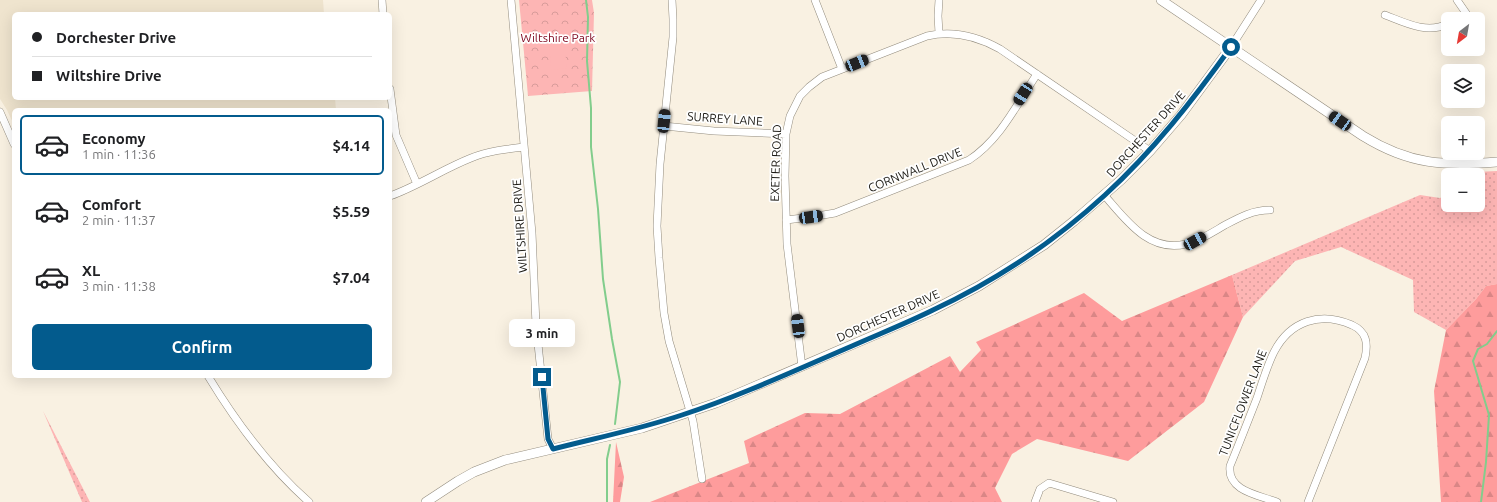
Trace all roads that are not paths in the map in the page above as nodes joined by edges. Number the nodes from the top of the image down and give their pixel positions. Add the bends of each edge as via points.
1 (382, 0) edge
2 (511, 0) edge
3 (672, 0) edge
4 (815, 0) edge
5 (939, 0) edge
6 (1161, 0) edge
7 (1261, 0) edge
8 (1457, 0) edge
9 (383, 12) edge
10 (1462, 12) edge
11 (1385, 15) dead end
12 (1441, 26) edge
13 (939, 33) junction
14 (1231, 47) junction
15 (842, 69) junction
16 (1037, 74) junction
17 (391, 100) edge
18 (0, 112) edge
19 (664, 126) junction
20 (786, 134) junction
21 (12, 139) edge
22 (524, 147) junction
23 (1150, 151) junction
24 (1497, 162) edge
25 (417, 184) junction
26 (392, 195) edge
27 (1105, 196) junction
28 (1270, 210) dead end
29 (786, 220) junction
30 (802, 367) junction
31 (209, 378) edge
32 (690, 412) junction
33 (553, 449) junction
34 (702, 479) dead end
35 (1263, 500) edge
36 (309, 502) edge
37 (426, 502) edge
38 (1035, 502) edge
39 (1113, 502) edge
40 (1277, 502) edge
41 (1308, 502) edge

1 - 9 street
2 - 22 street, WILTSHIRE DRIVE
3 - 19 street via 672,37
4 - 15 street
5 - 13 street
6 - 14 street
7 - 14 street, DORCHESTER DRIVE
8 - 10 street
11 - 12 street via 1422,28
13 - 15 street, EXETER ROAD
13 - 16 street, EXETER ROAD via 959,34 982,40
14 - 23 street, DORCHESTER DRIVE via 1181,115
14 - 24 street via 1363,136 1396,154 1442,164
15 - 20 street, EXETER ROAD via 822,78 800,96 790,116
16 - 23 street, EXETER ROAD
16 - 29 street, CORNWALL DRIVE via 995,138 969,160 835,213
17 - 25 street via 396,135
18 - 21 street
19 - 20 street, SURREY LANE
19 - 32 street via 657,226 664,313 673,356
20 - 29 street, EXETER ROAD
22 - 25 street via 499,150 471,158
22 - 33 street, WILTSHIRE DRIVE via 537,332 548,439
23 - 27 street, DORCHESTER DRIVE
25 - 26 street
27 - 28 street via 1136,230 1151,240 1168,245 1195,241 1242,216
27 - 30 street, DORCHESTER DRIVE via 1044,244 979,286 933,310
29 - 30 street, EXETER ROAD
30 - 32 street, DORCHESTER DRIVE
31 - 36 street via 243,430
32 - 33 street, DORCHESTER DRIVE via 642,428
32 - 34 street
33 - 37 street, DORCHESTER DRIVE via 491,465 458,481
35 - 40 street, TUNICFLOWER LANE
35 - 41 street, TUNICFLOWER LANE via 1238,488 1229,475 1230,466 1274,352 1286,335 1296,327 1310,320 1325,318 1353,325 1363,333 1368,345
38 - 39 street via 1040,489 1049,483

